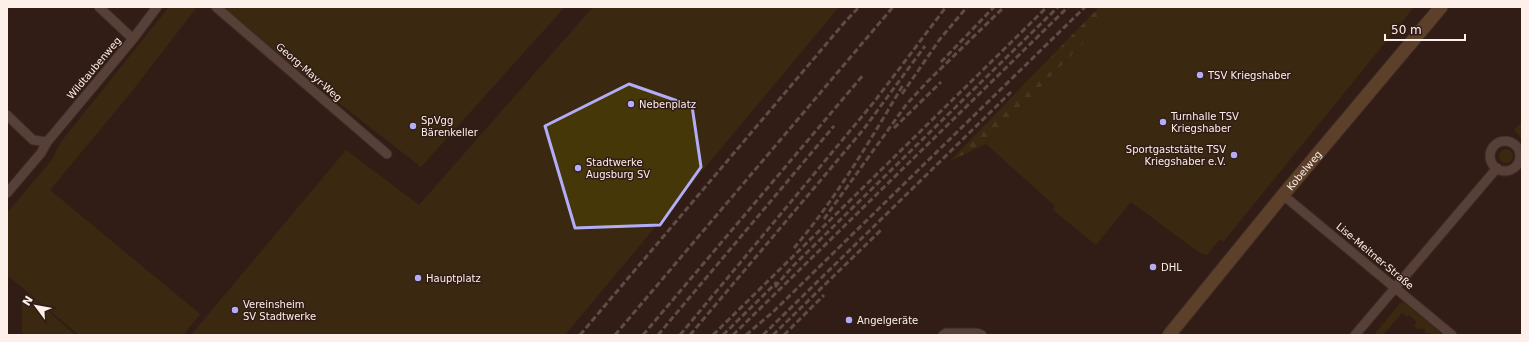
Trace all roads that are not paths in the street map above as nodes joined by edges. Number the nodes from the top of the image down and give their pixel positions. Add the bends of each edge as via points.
1 (99, 7) edge
2 (157, 7) edge
3 (216, 7) edge
4 (1441, 7) edge
5 (132, 39) junction
6 (7, 115) edge
7 (47, 142) junction
8 (387, 154) dead end
9 (1497, 168) dead end
10 (7, 193) edge
11 (1283, 195) junction
12 (1395, 287) junction
13 (943, 335) edge
14 (982, 335) edge
15 (1169, 335) edge
16 (1355, 335) edge
17 (1452, 335) edge

1 - 5 street
2 - 5 street, Wildtaubenweg
3 - 8 street, Georg-Mayr-Weg
4 - 11 main road, Kobelweg
5 - 7 street, Wildtaubenweg
6 - 7 street via 33,140
7 - 10 street, Wildtaubenweg via 41,153
9 - 12 street
11 - 12 street, Lise-Meitner-Straße
11 - 15 main road, Kobelweg
12 - 16 street
12 - 17 street, Lise-Meitner-Straße
13 - 14 street

